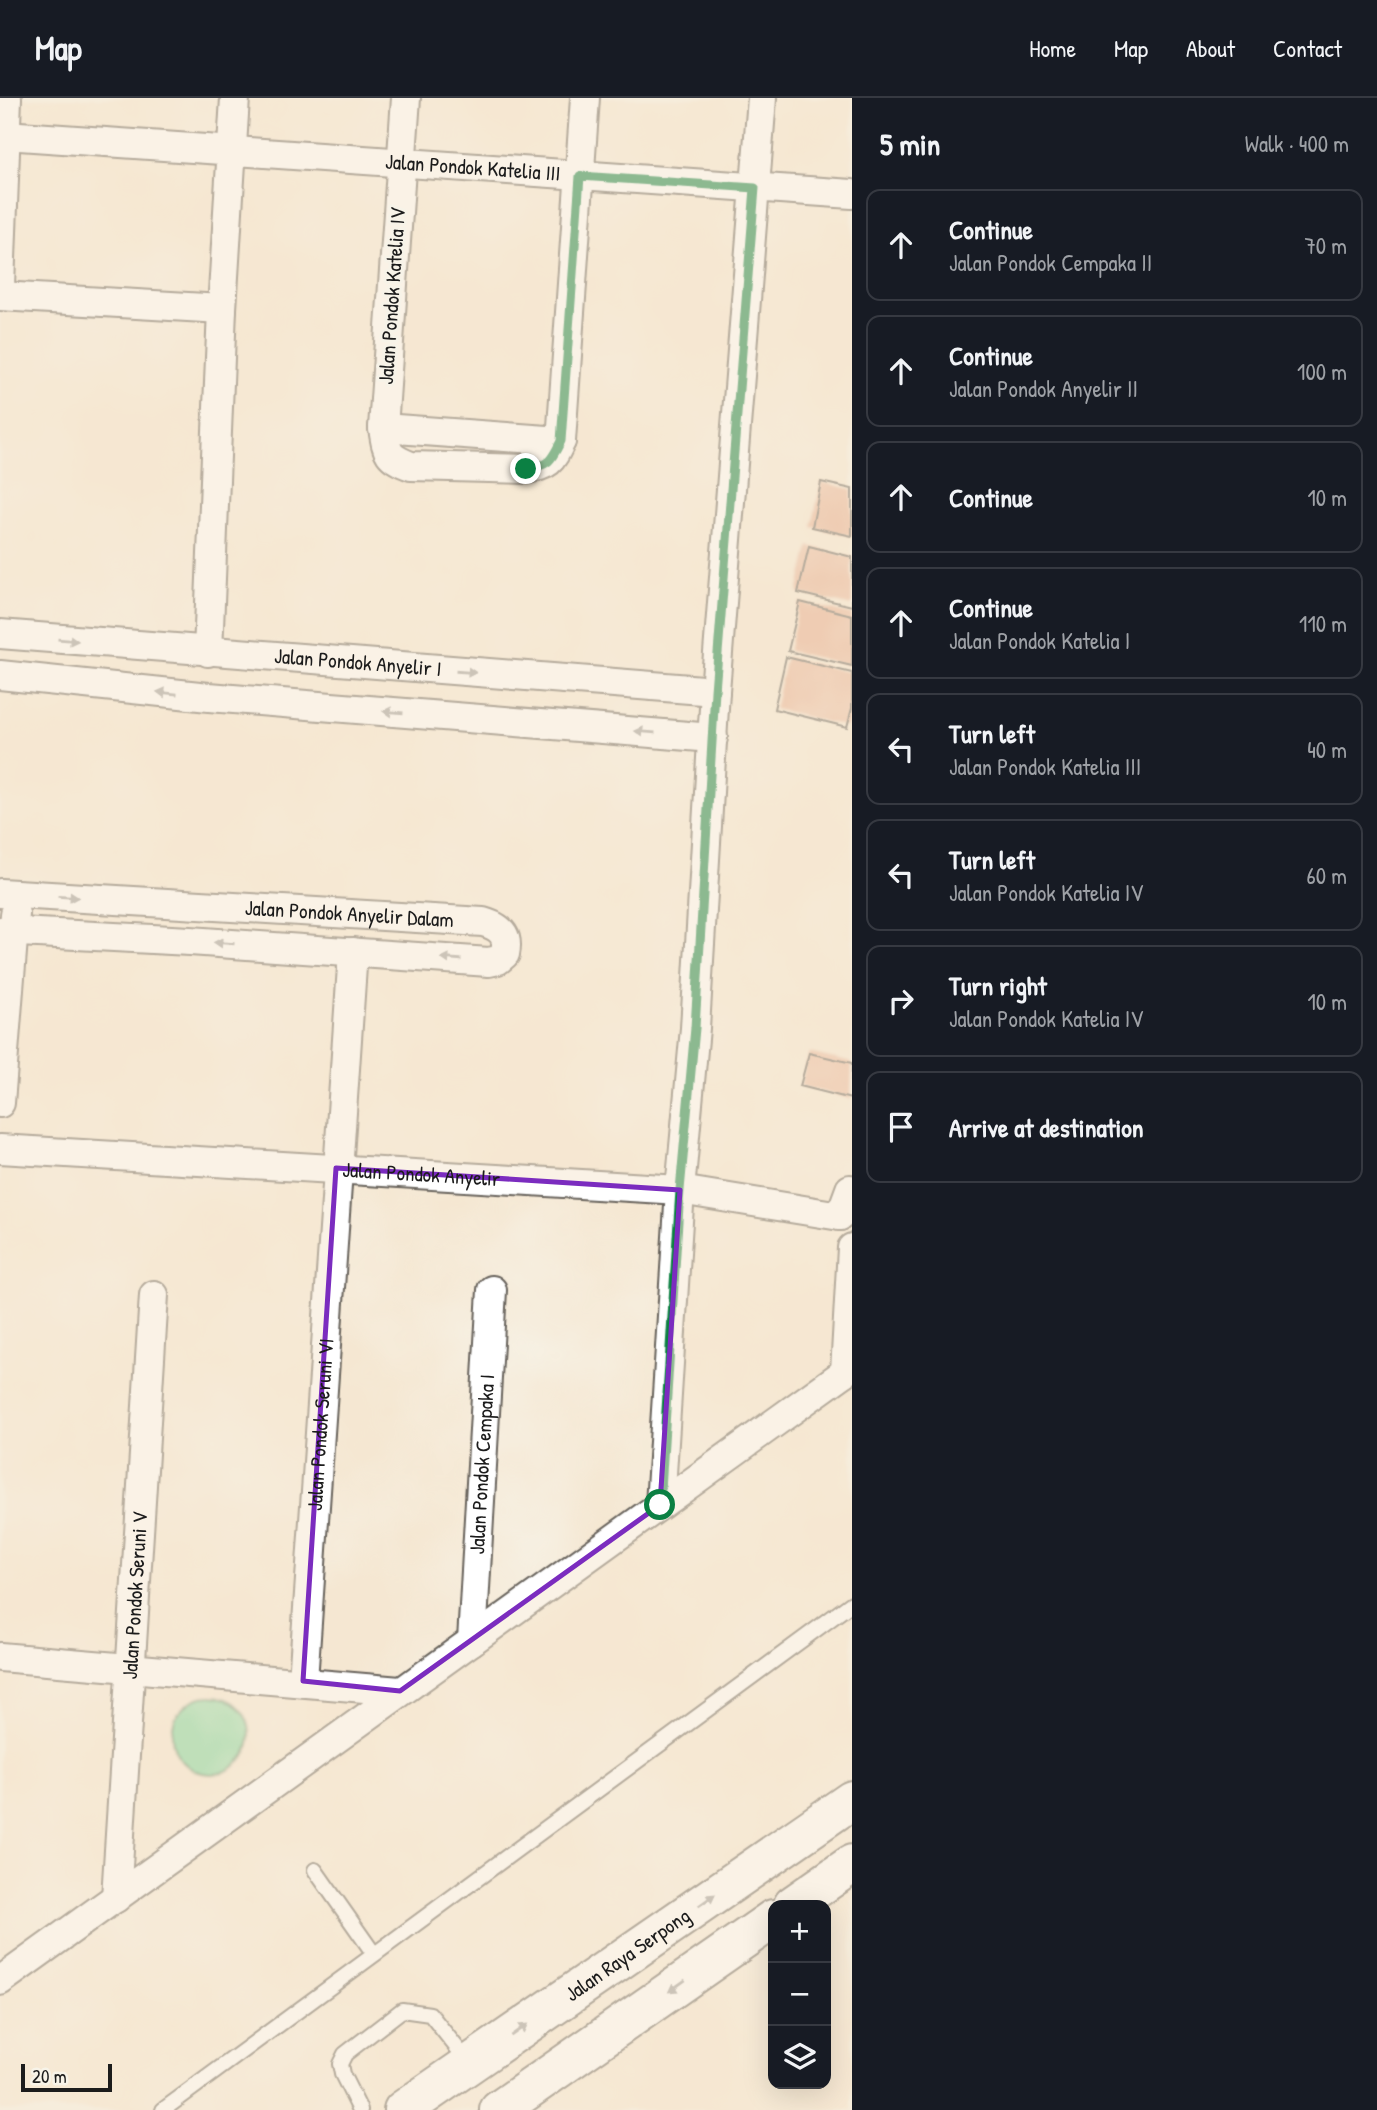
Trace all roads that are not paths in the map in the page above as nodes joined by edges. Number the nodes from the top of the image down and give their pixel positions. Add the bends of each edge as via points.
1 (7, 98) edge
2 (235, 98) edge
3 (406, 98) edge
4 (585, 98) edge
5 (762, 98) edge
6 (5, 135) junction
7 (232, 152) junction
8 (402, 164) junction
9 (580, 176) junction
10 (755, 188) junction
11 (852, 194) edge
12 (0, 285) edge
13 (0, 296) edge
14 (222, 309) junction
15 (0, 634) edge
16 (208, 652) junction
17 (0, 675) edge
18 (715, 691) junction
19 (713, 738) junction
20 (8, 893) edge
21 (192, 904) junction
22 (7, 931) edge
23 (190, 941) junction
24 (352, 952) junction
25 (0, 1103) edge
26 (0, 1149) edge
27 (336, 1168) junction
28 (850, 1189) dead end
29 (680, 1190) junction
30 (846, 1222) edge
31 (852, 1248) edge
32 (492, 1290) dead end
33 (154, 1295) dead end
34 (849, 1369) edge
35 (660, 1505) junction
36 (852, 1604) edge
37 (472, 1641) junction
38 (0, 1657) edge
39 (129, 1669) junction
40 (303, 1681) junction
41 (400, 1691) junction
42 (852, 1800) edge
43 (852, 1864) edge
44 (315, 1870) dead end
45 (116, 1898) junction
46 (800, 1900) edge
47 (768, 1922) edge
48 (374, 1955) junction
49 (0, 1981) edge
50 (470, 2064) junction
51 (163, 2110) edge
52 (360, 2110) edge
53 (402, 2110) edge
54 (499, 2110) edge

1 - 6 street
2 - 7 street
3 - 8 street, Jalan Pondok Katelia IV
4 - 9 street, Jalan Pondok Katelia IV
5 - 10 street
6 - 7 street, Jalan Pondok Katelia III
6 - 12 street
7 - 8 street, Jalan Pondok Katelia III
7 - 14 street
8 - 9 street, Jalan Pondok Katelia III
8 - 9 street, Jalan Pondok Katelia IV via 383,428 561,441
9 - 10 street, Jalan Pondok Katelia III
10 - 11 street, Jalan Pondok Katelia III
10 - 18 street
13 - 14 street
14 - 16 street
15 -> 16 street, Jalan Pondok Anyelir I
16 -> 18 street, Jalan Pondok Anyelir I
19 -> 17 street via 209,697
18 - 19 street
19 - 29 street
20 -> 21 street, Jalan Pondok Anyelir Dalam
20 - 22 street, Jalan Pondok Anyelir Dalam
21 - 23 street
21 -> 24 street, Jalan Pondok Anyelir Dalam via 483,922 504,932 508,943 505,954 489,962
22 - 23 street, Jalan Pondok Anyelir Dalam
22 - 25 street, Jalan Pondok Anyelir Dalam
24 -> 23 street, Jalan Pondok Anyelir Dalam
24 - 27 street, Jalan Pondok Anyelir Dalam
26 - 27 street, Jalan Pondok Anyelir
27 - 29 street, Jalan Pondok Anyelir
27 - 40 street, Jalan Pondok Seruni VI
28 - 30 street
29 - 30 street, Jalan Pondok Anyelir
29 - 35 street
31 - 34 street
32 - 37 street, Jalan Pondok Cempaka I
33 - 39 street, Jalan Pondok Seruni V
34 - 35 street
35 - 37 street
36 - 48 lane
37 - 41 street
38 - 39 street
39 - 40 street
39 - 45 street, Jalan Pondok Seruni V
40 - 41 street
41 - 45 street
50 -> 42 main road, Jalan Raya Serpong
43 - 46 main road
44 - 48 lane
45 - 49 street
47 -> 54 main road
48 - 51 lane
50 - 52 lane via 430,2014 402,2010 345,2054 340,2064
50 - 53 main road, Jalan Raya Serpong

